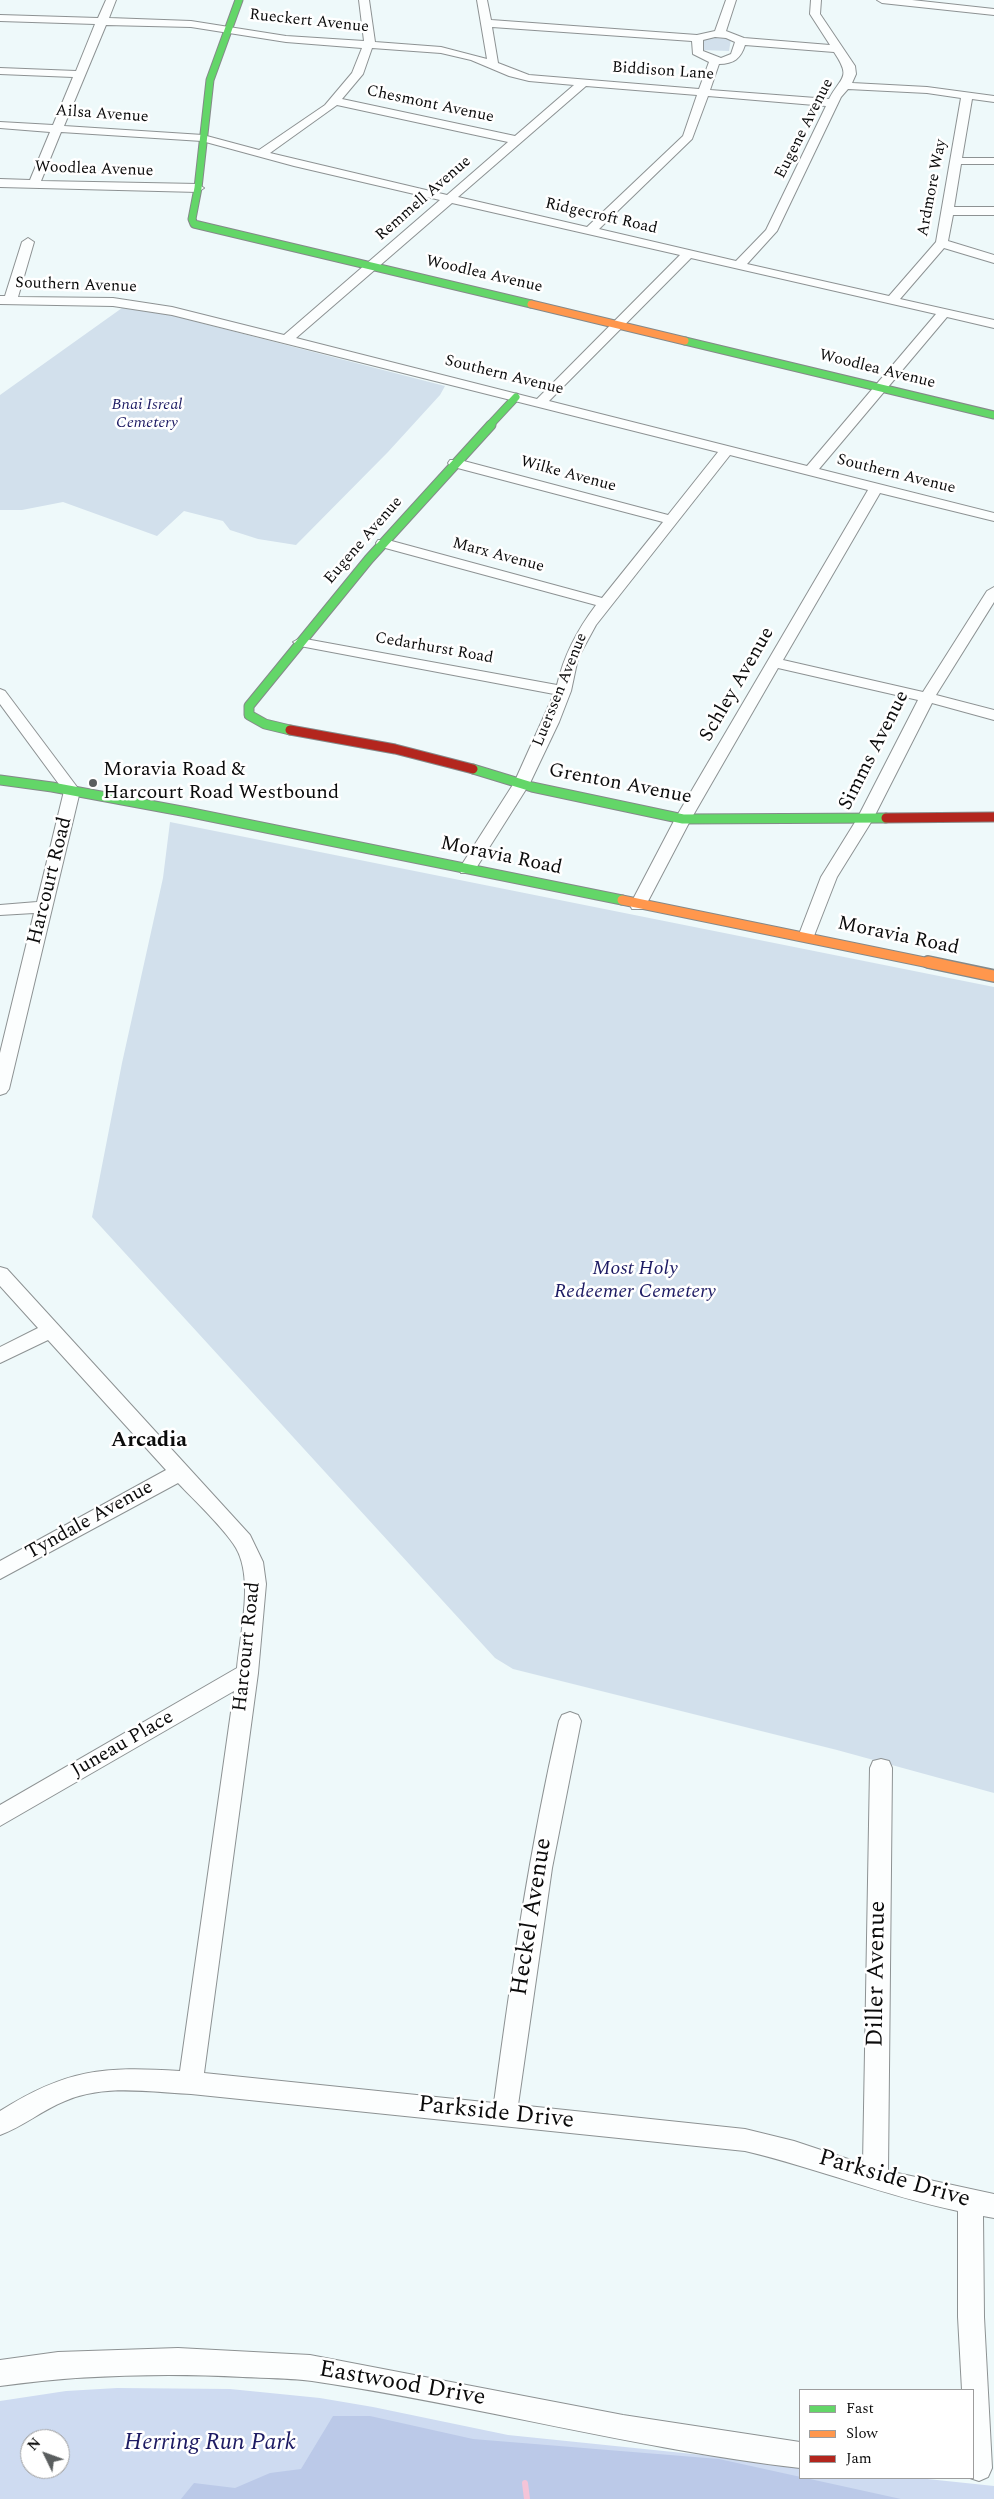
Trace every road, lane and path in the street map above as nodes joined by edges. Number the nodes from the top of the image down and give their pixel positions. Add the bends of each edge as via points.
1 (111, 0) edge
2 (239, 0) edge
3 (364, 0) edge
4 (482, 0) edge
5 (731, 0) edge
6 (816, 0) edge
7 (882, 0) edge
8 (994, 12) edge
9 (0, 18) edge
10 (102, 21) junction
11 (486, 23) junction
12 (229, 28) junction
13 (720, 33) junction
14 (698, 38) junction
15 (741, 40) junction
16 (369, 45) junction
17 (838, 49) junction
18 (715, 60) junction
19 (493, 63) junction
20 (0, 71) edge
21 (80, 74) junction
22 (583, 83) junction
23 (846, 86) junction
24 (702, 92) junction
25 (967, 94) junction
26 (994, 98) edge
27 (336, 101) junction
28 (833, 103) junction
29 (0, 125) edge
30 (58, 128) junction
31 (202, 138) junction
32 (516, 140) junction
33 (261, 154) junction
34 (956, 161) junction
35 (994, 161) edge
36 (0, 183) edge
37 (34, 184) junction
38 (198, 188) junction
39 (449, 199) junction
40 (946, 211) junction
41 (994, 211) edge
42 (590, 232) junction
43 (28, 242) dead end
44 (942, 242) junction
45 (688, 254) junction
46 (994, 259) edge
47 (372, 266) junction
48 (738, 266) junction
49 (5, 300) edge
50 (891, 301) junction
51 (944, 313) junction
52 (619, 324) junction
53 (994, 324) edge
54 (287, 339) junction
55 (881, 388) junction
56 (516, 397) junction
57 (540, 403) junction
58 (994, 415) edge
59 (727, 450) junction
60 (455, 463) junction
61 (810, 471) junction
62 (876, 488) junction
63 (994, 518) edge
64 (671, 520) junction
65 (383, 543) junction
66 (994, 591) edge
67 (604, 603) junction
68 (989, 609) edge
69 (300, 642) junction
70 (774, 663) junction
71 (563, 691) junction
72 (0, 694) edge
73 (927, 697) junction
74 (249, 715) joint
75 (994, 715) edge
76 (0, 780) edge
77 (522, 783) junction
78 (72, 791) junction
79 (994, 817) edge
80 (683, 819) junction
81 (864, 819) junction
82 (467, 869) junction
83 (638, 904) junction
84 (45, 907) junction
85 (0, 910) edge
86 (806, 937) junction
87 (994, 976) edge
88 (2, 1068) edge
89 (0, 1088) edge
90 (0, 1274) edge
91 (51, 1330) junction
92 (0, 1356) edge
93 (180, 1472) junction
94 (0, 1571) edge
95 (247, 1673) junction
96 (570, 1721) dead end
97 (881, 1768) dead end
98 (0, 1816) edge
99 (191, 2083) junction
100 (505, 2115) junction
101 (0, 2124) edge
102 (874, 2179) junction
103 (982, 2204) edge
104 (0, 2373) edge
105 (799, 2455) edge
106 (982, 2468) edge

1 - 10 street
2 - 12 street
3 - 16 street
4 - 11 street
5 - 13 street
6 - 17 street, Eugene Avenue via 815,14
7 - 8 street
9 - 10 street, Rueckert Avenue
10 - 12 street, Rueckert Avenue
10 - 21 street
11 - 14 street
11 - 19 street
12 - 16 street, Rueckert Avenue via 286,39
12 - 31 street via 210,80
13 - 14 street
13 - 15 street
14 - 18 street via 697,52
15 - 17 street
15 - 18 street via 731,60
16 - 19 street, Rueckert Avenue via 453,52
16 - 27 street via 357,74
17 - 23 street, Eugene Avenue via 850,70
18 - 24 street
19 - 22 street, Biddison Lane via 512,74 529,78
20 - 21 street
21 - 30 street
22 - 24 street, Biddison Lane
22 - 32 street, Remmell Avenue
23 - 25 street
23 - 28 street, Eugene Avenue
24 - 28 street, Biddison Lane
24 - 42 street via 684,142
25 - 26 street
25 - 34 street, Ardmore Way
27 - 32 street, Chesmont Avenue
27 - 33 street
28 - 48 street, Eugene Avenue via 771,231
29 - 30 street, Ailsa Avenue
30 - 31 street, Ailsa Avenue
30 - 37 street
31 - 33 street, Ridgecroft Road
31 - 38 street
32 - 39 street, Remmell Avenue
33 - 39 street, Ridgecroft Road
34 - 35 street
34 - 40 street, Ardmore Way
36 - 37 street, Woodlea Avenue
37 - 38 street, Woodlea Avenue
38 - 47 street, Woodlea Avenue via 192,219 198,225
39 - 42 street, Ridgecroft Road
39 - 47 street, Remmell Avenue
40 - 41 street
40 - 44 street, Ardmore Way
42 - 45 street, Ridgecroft Road
43 - 49 street
44 - 46 street
44 - 50 street, Ardmore Way
45 - 48 street, Ridgecroft Road
45 - 52 street
47 - 52 street, Woodlea Avenue
47 - 54 street, Remmell Avenue
48 - 50 street, Ridgecroft Road
49 - 54 street, Southern Avenue via 139,305
50 - 51 street, Ridgecroft Road
51 - 53 street, Ridgecroft Road
51 - 55 street
52 - 55 street, Woodlea Avenue
52 - 57 street
54 - 56 street, Southern Avenue
55 - 58 street, Woodlea Avenue
55 - 61 street
56 - 57 street, Southern Avenue
56 - 60 street, Eugene Avenue
57 - 59 street, Southern Avenue
59 - 61 street, Southern Avenue
59 - 64 street, Luerssen Avenue
60 - 64 street, Wilke Avenue
60 - 65 street, Eugene Avenue
61 - 62 street, Southern Avenue
62 - 63 street, Southern Avenue
62 - 70 street, Schley Avenue
64 - 67 street, Luerssen Avenue
65 - 67 street, Marx Avenue
65 - 69 street, Eugene Avenue
66 - 68 street, Simms Avenue
67 - 71 street, Luerssen Avenue via 579,640
68 - 73 street, Simms Avenue
69 - 71 street, Cedarhurst Road
69 - 74 street, Eugene Avenue via 254,697
70 - 73 street
70 - 80 street, Schley Avenue
71 - 77 street, Luerssen Avenue
72 - 78 street, Harcourt Road
73 - 75 street
73 - 81 street, Simms Avenue
74 - 77 street, Grenton Avenue via 275,727 396,749
76 - 78 street, Moravia Road
77 - 80 street, Grenton Avenue via 532,788
77 - 82 street, Luerssen Avenue
78 - 82 street, Moravia Road
78 - 84 street, Harcourt Road
79 - 81 street, Grenton Avenue
80 - 81 street, Grenton Avenue
80 - 83 street, Schley Avenue
81 - 86 street, Simms Avenue via 829,877
82 - 83 street, Moravia Road
83 - 86 street, Moravia Road
84 - 85 street
84 - 88 street, Harcourt Road
86 - 87 street, Moravia Road
88 - 89 street, Harcourt Road
90 - 91 street, Harcourt Road
91 - 92 street
91 - 93 street, Harcourt Road
93 - 94 street, Tyndale Avenue
93 - 95 street, Harcourt Road via 243,1541 252,1557 256,1584
95 - 98 street, Juneau Place
95 - 99 street, Harcourt Road
96 - 100 street, Heckel Avenue via 551,1802 529,1932
97 - 102 street, Diller Avenue
99 - 100 street, Parkside Drive
99 - 101 street, Parkside Drive via 118,2078 86,2083 40,2099
100 - 102 street, Parkside Drive via 745,2140 778,2146
102 - 103 street, Parkside Drive
103 - 106 street via 971,2317
104 - 105 street, Eastwood Drive via 58,2365 178,2360 310,2368 623,2428

